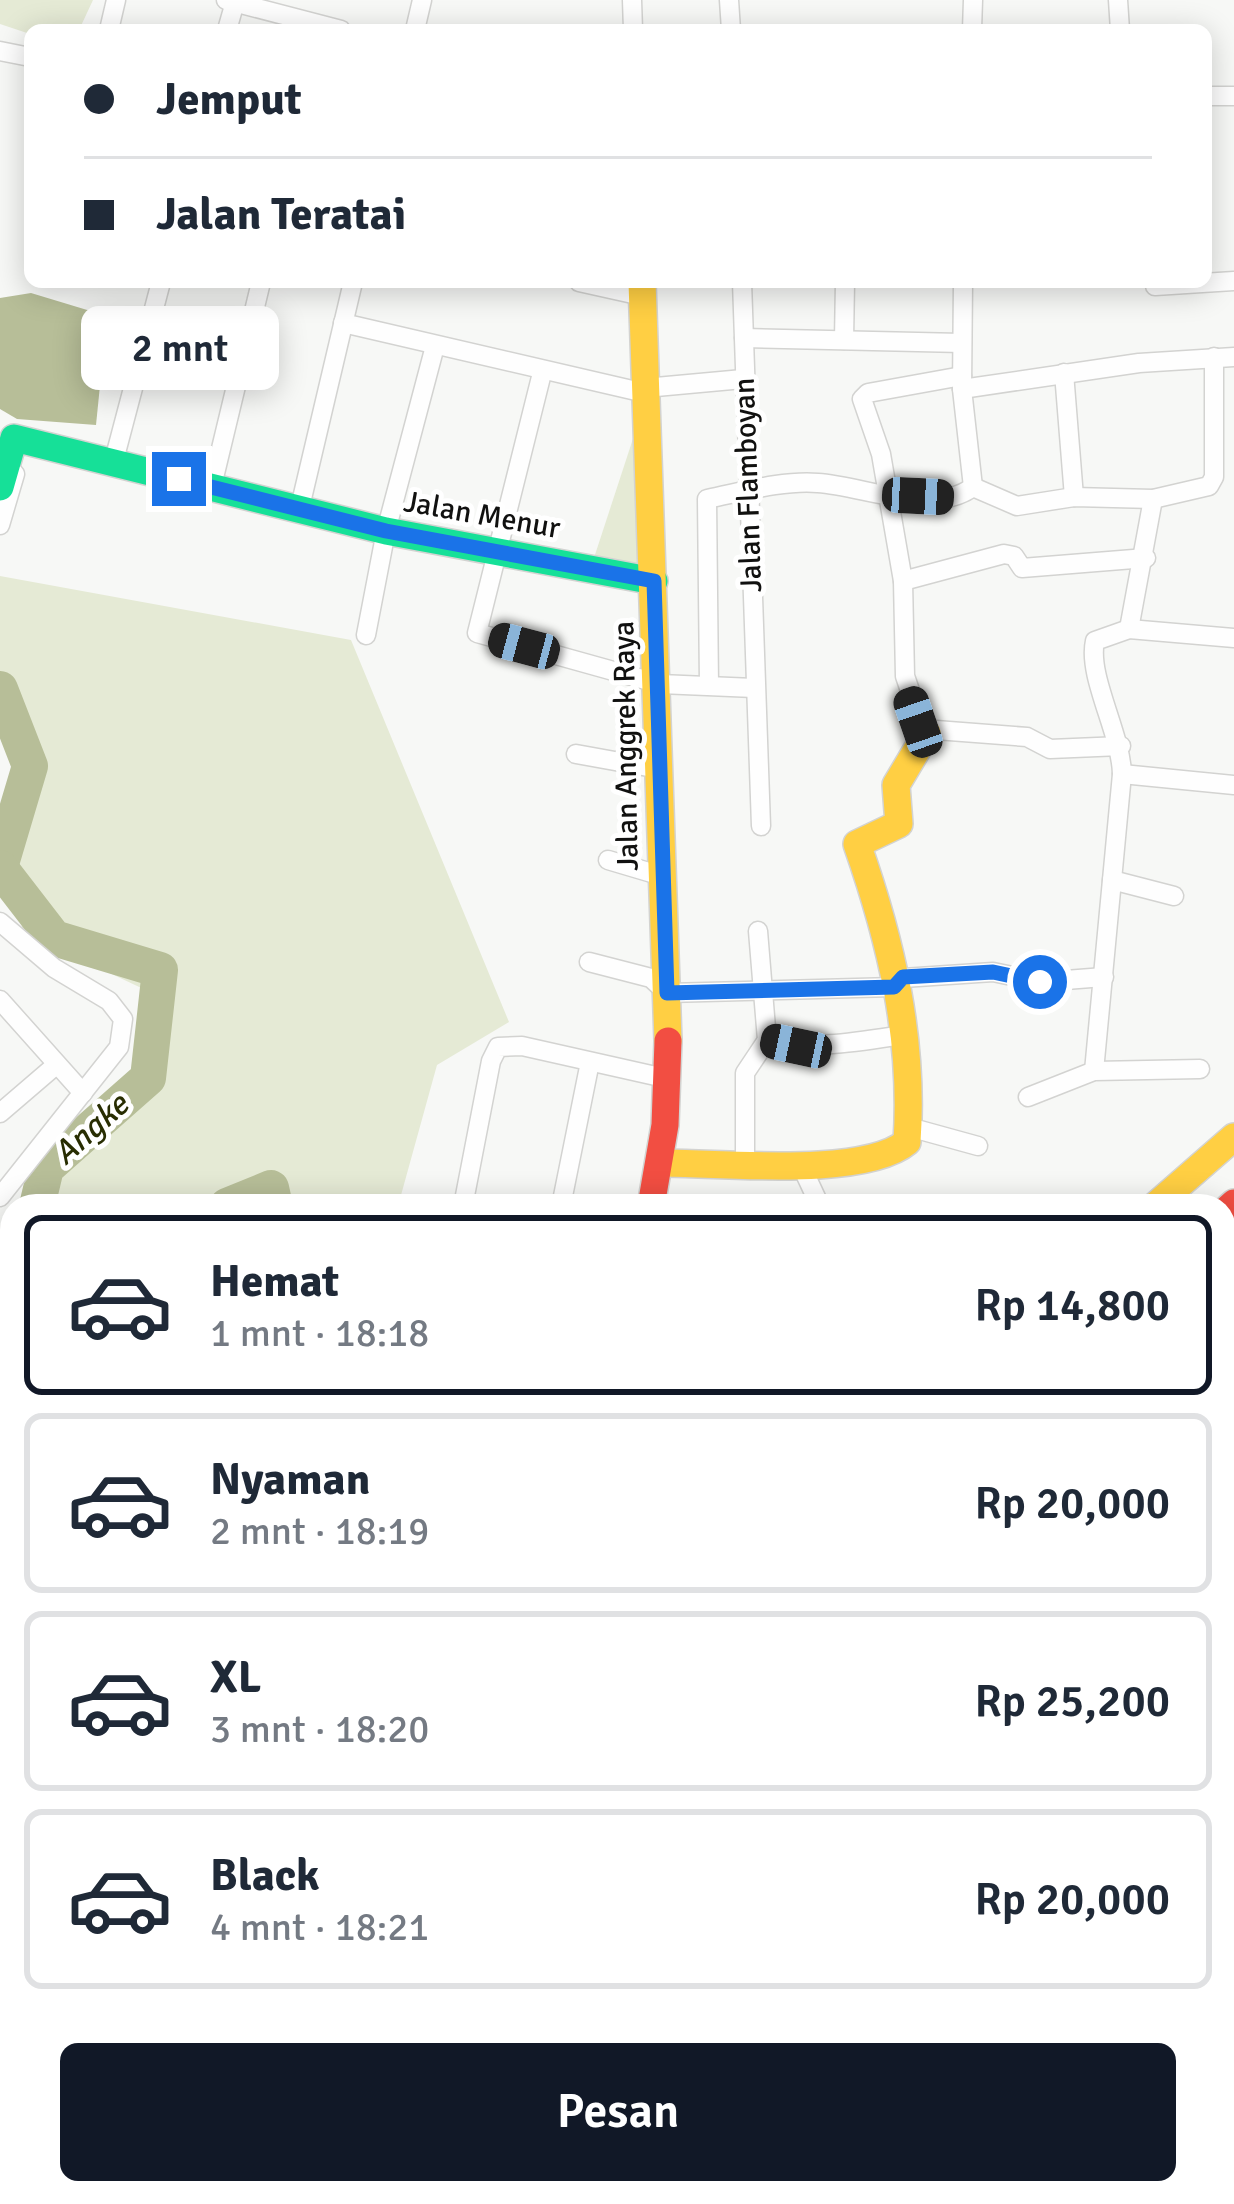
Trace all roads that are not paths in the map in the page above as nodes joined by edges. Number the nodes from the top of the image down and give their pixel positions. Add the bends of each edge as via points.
1 (230, 1) edge
2 (313, 24) edge
3 (159, 288) edge
4 (260, 288) edge
5 (352, 288) edge
6 (742, 288) edge
7 (845, 288) edge
8 (963, 288) edge
9 (642, 289) edge
10 (343, 323) junction
11 (744, 338) junction
12 (844, 340) junction
13 (962, 343) junction
14 (435, 346) junction
15 (1224, 357) edge
16 (542, 373) junction
17 (1064, 373) junction
18 (743, 379) junction
19 (962, 383) junction
20 (645, 391) junction
21 (19, 439) junction
22 (113, 464) junction
23 (212, 486) junction
24 (0, 487) edge
25 (973, 487) junction
26 (751, 491) junction
27 (885, 495) junction
28 (1074, 497) junction
29 (1153, 500) junction
30 (300, 507) junction
31 (0, 525) edge
32 (386, 531) junction
33 (494, 549) junction
34 (1146, 558) junction
35 (903, 580) junction
36 (654, 581) junction
37 (1129, 629) junction
38 (366, 635) dead end
39 (1234, 638) edge
40 (660, 684) junction
41 (710, 685) junction
42 (754, 688) junction
43 (927, 733) junction
44 (1121, 746) junction
45 (576, 754) dead end
46 (659, 770) junction
47 (1121, 774) junction
48 (1234, 785) edge
49 (761, 826) dead end
50 (608, 860) dead end
51 (662, 876) junction
52 (1112, 880) junction
53 (1174, 896) dead end
54 (0, 922) edge
55 (758, 931) dead end
56 (589, 962) dead end
57 (1104, 976) junction
58 (894, 987) junction
59 (667, 993) junction
60 (765, 994) junction
61 (0, 1000) edge
62 (902, 1035) junction
63 (767, 1040) junction
64 (590, 1062) junction
65 (56, 1066) junction
66 (1200, 1069) dead end
67 (1094, 1071) junction
68 (669, 1079) junction
69 (83, 1093) junction
70 (1028, 1096) dead end
71 (0, 1113) edge
72 (909, 1127) junction
73 (1234, 1137) edge
74 (978, 1146) dead end
75 (746, 1160) junction
76 (663, 1162) junction
77 (800, 1163) junction
78 (2, 1194) edge
79 (466, 1194) edge
80 (563, 1194) edge
81 (654, 1194) edge
82 (814, 1194) edge
83 (1169, 1194) edge

1 - 2 street
3 - 22 street
4 - 23 street
5 - 10 street
6 - 11 street, Jalan Flamboyan
7 - 12 street
8 - 13 street
9 - 20 main road, Jalan Anggrek Raya
10 - 14 street
10 - 30 street
11 - 12 street
11 - 18 street, Jalan Flamboyan
12 - 13 street
13 - 19 street
14 - 16 street
14 - 32 street
15 - 17 street
15 - 29 street via 1213,482
16 - 20 street
16 - 33 street
17 - 19 street
17 - 28 street
18 - 20 street
18 - 26 street, Jalan Flamboyan
19 - 25 street
19 - 27 street via 864,394
20 - 36 main road, Jalan Anggrek Raya
21 - 22 main road, Jalan Menur
21 - 24 main road
21 - 31 street
22 - 23 main road, Jalan Menur
23 - 30 main road, Jalan Menur
25 - 27 street via 951,498
25 - 28 street via 1017,506
26 - 27 street via 816,482
26 - 41 street via 707,499
26 - 42 street, Jalan Flamboyan
27 - 35 street
28 - 29 street
29 - 34 street
30 - 32 main road, Jalan Menur
32 - 33 main road, Jalan Menur
32 - 38 street
33 - 36 main road, Jalan Menur
33 - 40 street via 478,634
34 - 35 street via 1022,568 1004,554
34 - 37 street
35 - 43 street via 905,676
36 - 40 main road, Jalan Anggrek Raya
37 - 39 street
37 - 44 street via 1093,648
40 - 41 street
40 - 46 main road, Jalan Anggrek Raya
41 - 42 street
42 - 49 street, Jalan Flamboyan
43 - 44 street via 1027,737 1050,749
43 - 58 main road via 896,785 898,826 857,844
44 - 47 street
45 - 46 street
46 - 51 main road, Jalan Anggrek Raya
47 - 48 street
47 - 52 street
50 - 51 street
51 - 59 main road, Jalan Anggrek Raya
52 - 53 street
52 - 57 street
54 - 69 street via 123,1019 119,1047
55 - 60 street
56 - 59 street via 651,978
57 - 58 street via 1040,982 993,972 903,977
57 - 67 street
58 - 60 street
58 - 62 main road
59 - 60 street
59 - 68 main road, Jalan Anggrek Raya
60 - 63 street
61 - 65 street
62 - 63 street via 842,1045
62 - 72 main road
63 - 75 street via 745,1073
64 - 68 street
64 - 79 street via 498,1047
64 - 80 street
65 - 69 street
65 - 71 street
66 - 67 street
67 - 70 street
68 - 76 main road, Jalan Anggrek Raya
69 - 78 street
72 - 74 street
72 - 77 main road via 895,1152
73 - 83 main road
75 - 76 main road
75 - 77 main road
76 - 81 main road, Jalan Anggrek Raya
77 - 82 street

